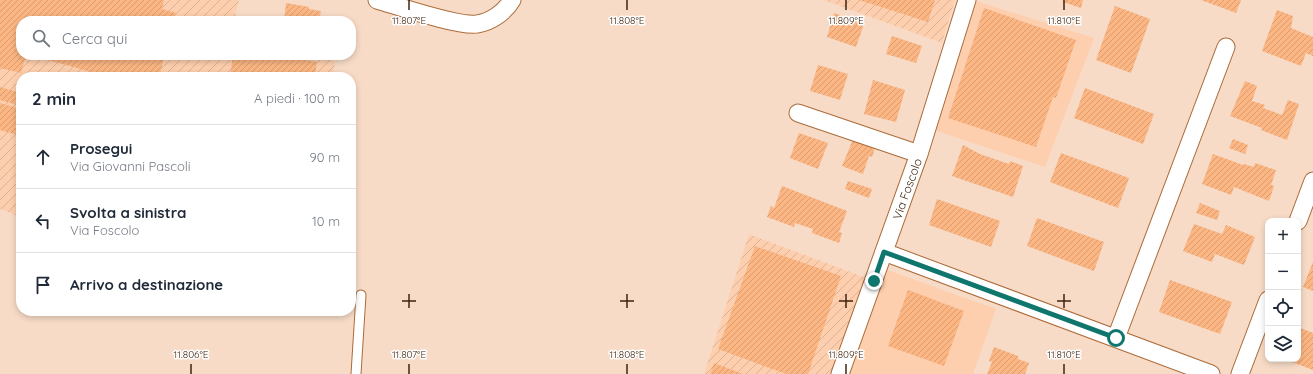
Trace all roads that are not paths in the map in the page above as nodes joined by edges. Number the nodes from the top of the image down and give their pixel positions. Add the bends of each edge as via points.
1 (377, 0) edge
2 (512, 0) edge
3 (967, 0) edge
4 (1226, 47) dead end
5 (798, 113) dead end
6 (919, 154) junction
7 (1313, 181) edge
8 (1299, 218) edge
9 (884, 252) junction
10 (361, 294) dead end
11 (1265, 308) edge
12 (1116, 338) junction
13 (356, 374) edge
14 (840, 374) edge
15 (1211, 374) edge
16 (1240, 374) edge

1 - 2 street via 459,22 476,24 491,20
3 - 6 street, Via Foscolo
4 - 12 street
5 - 6 street
6 - 9 street, Via Foscolo
7 - 8 street
9 - 12 street
9 - 14 street, Via Foscolo
10 - 13 lane
11 - 16 street
12 - 15 street

